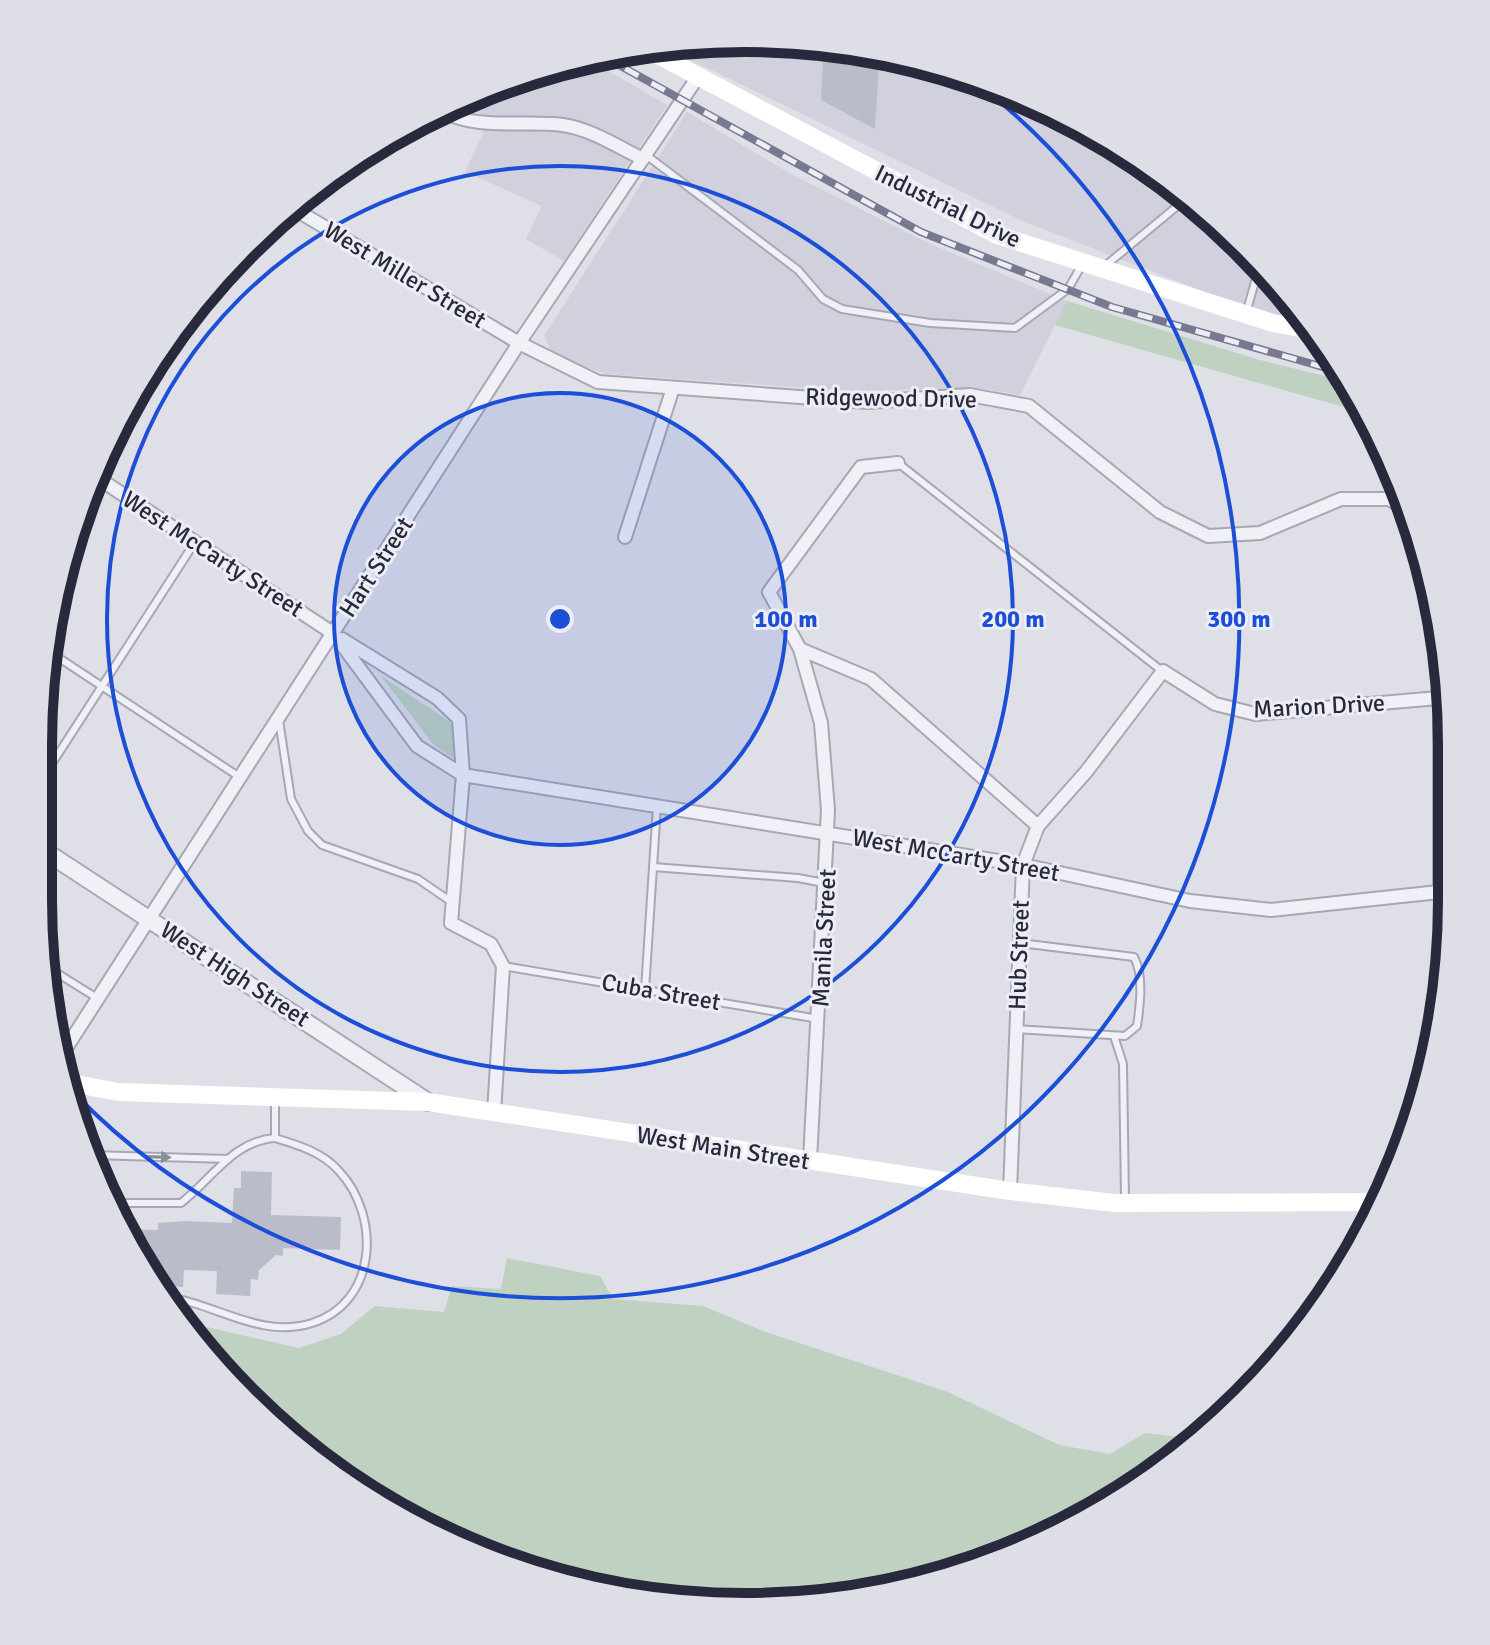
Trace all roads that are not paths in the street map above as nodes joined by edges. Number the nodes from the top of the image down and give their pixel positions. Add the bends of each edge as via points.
1 (661, 57) edge
2 (697, 78) junction
3 (456, 115) edge
4 (645, 157) junction
5 (1179, 205) edge
6 (301, 213) edge
7 (1083, 263) junction
8 (1102, 269) junction
9 (1256, 278) edge
10 (1246, 314) junction
11 (1297, 326) edge
12 (519, 343) junction
13 (673, 388) junction
14 (898, 463) joint
15 (104, 482) edge
16 (1393, 502) edge
17 (625, 537) dead end
18 (195, 542) junction
19 (334, 634) junction
20 (800, 649) junction
21 (58, 657) edge
22 (1163, 671) junction
23 (101, 686) junction
24 (1437, 698) edge
25 (279, 720) junction
26 (52, 763) edge
27 (463, 775) junction
28 (241, 778) junction
29 (657, 806) junction
30 (1038, 826) junction
31 (829, 834) junction
32 (52, 856) edge
33 (1023, 865) junction
34 (653, 867) junction
35 (826, 884) junction
36 (1438, 893) edge
37 (453, 903) junction
38 (150, 919) junction
39 (1020, 943) junction
40 (503, 966) junction
41 (56, 973) edge
42 (645, 990) junction
43 (97, 998) junction
44 (820, 1019) junction
45 (1016, 1029) junction
46 (1114, 1036) junction
47 (68, 1045) edge
48 (78, 1086) edge
49 (275, 1097) junction
50 (428, 1102) junction
51 (494, 1113) junction
52 (275, 1138) junction
53 (101, 1155) edge
54 (228, 1159) junction
55 (810, 1161) junction
56 (1010, 1191) junction
57 (1369, 1202) edge
58 (121, 1203) edge
59 (1125, 1203) junction
60 (179, 1299) edge

1 - 2 main road, Industrial Drive
2 - 4 street, Hart Street
2 - 7 main road, Industrial Drive via 997,235
3 - 4 street via 564,125
4 - 7 lane via 842,309 930,323 1015,328 1068,289
4 - 12 street, Hart Street
5 - 8 lane
6 - 12 street, West Miller Street
7 - 8 main road, Industrial Drive
8 - 10 main road, Industrial Drive
9 - 10 lane
10 - 11 main road, Industrial Drive
12 - 13 street, Ridgewood Drive via 598,382
12 - 19 street, Hart Street
13 - 16 street, Ridgewood Drive via 868,402 970,395 1029,406 1160,512 1208,536 1260,533 1341,499
13 - 17 street
14 - 20 street, Manila Street via 861,467 769,592
14 - 22 lane
15 - 18 street, West McCarty Street
18 - 19 street, West McCarty Street
18 - 23 lane
19 - 25 street, Hart Street
19 - 27 street, West McCarty Street via 417,746
19 - 27 street, West McCarty Street via 437,698 459,719
20 - 30 street via 871,679
20 - 31 street, Manila Street via 821,723
21 - 23 lane
22 - 24 street, Marion Drive via 1215,704 1255,714
22 - 30 street, Hub Street
23 - 26 lane
23 - 28 lane
25 - 28 street, Hart Street
25 - 37 lane via 291,799 308,831 322,845 418,879
27 - 29 street, West McCarty Street
27 - 37 street
28 - 38 street, Hart Street
29 - 31 street, West McCarty Street
29 - 34 lane
30 - 33 street, Hub Street
31 - 33 street, West McCarty Street
31 - 35 street, Manila Street
32 - 38 street, West High Street
33 - 36 street, West McCarty Street via 1190,901 1271,910
33 - 39 street, Hub Street
34 - 35 lane
34 - 42 lane
35 - 44 street, Manila Street
37 - 40 street via 451,923 491,944
38 - 43 street, Hart Street
38 - 50 street, West High Street
39 - 45 street, Hub Street
39 - 46 lane via 1134,957 1139,970 1137,1026 1125,1036
40 - 42 lane, Cuba Street
40 - 51 street
41 - 43 lane
42 - 44 lane, Cuba Street
43 - 47 street, Hart Street
44 - 55 street, Manila Street
45 - 46 lane
45 - 56 street, Hub Street
46 - 59 lane via 1123,1064
48 - 49 main road, West Main Street
49 - 50 main road, West Main Street
49 - 52 lane
50 - 51 main road, West Main Street
51 - 55 main road, West Main Street
52 - 54 lane via 257,1139
52 - 60 lane via 318,1153 337,1169 362,1209 369,1238 355,1290 328,1316 294,1326 257,1324
53 -> 54 lane
54 - 58 lane via 176,1204
55 - 56 main road, West Main Street
56 - 59 main road, West Main Street
57 - 59 main road, West Main Street

